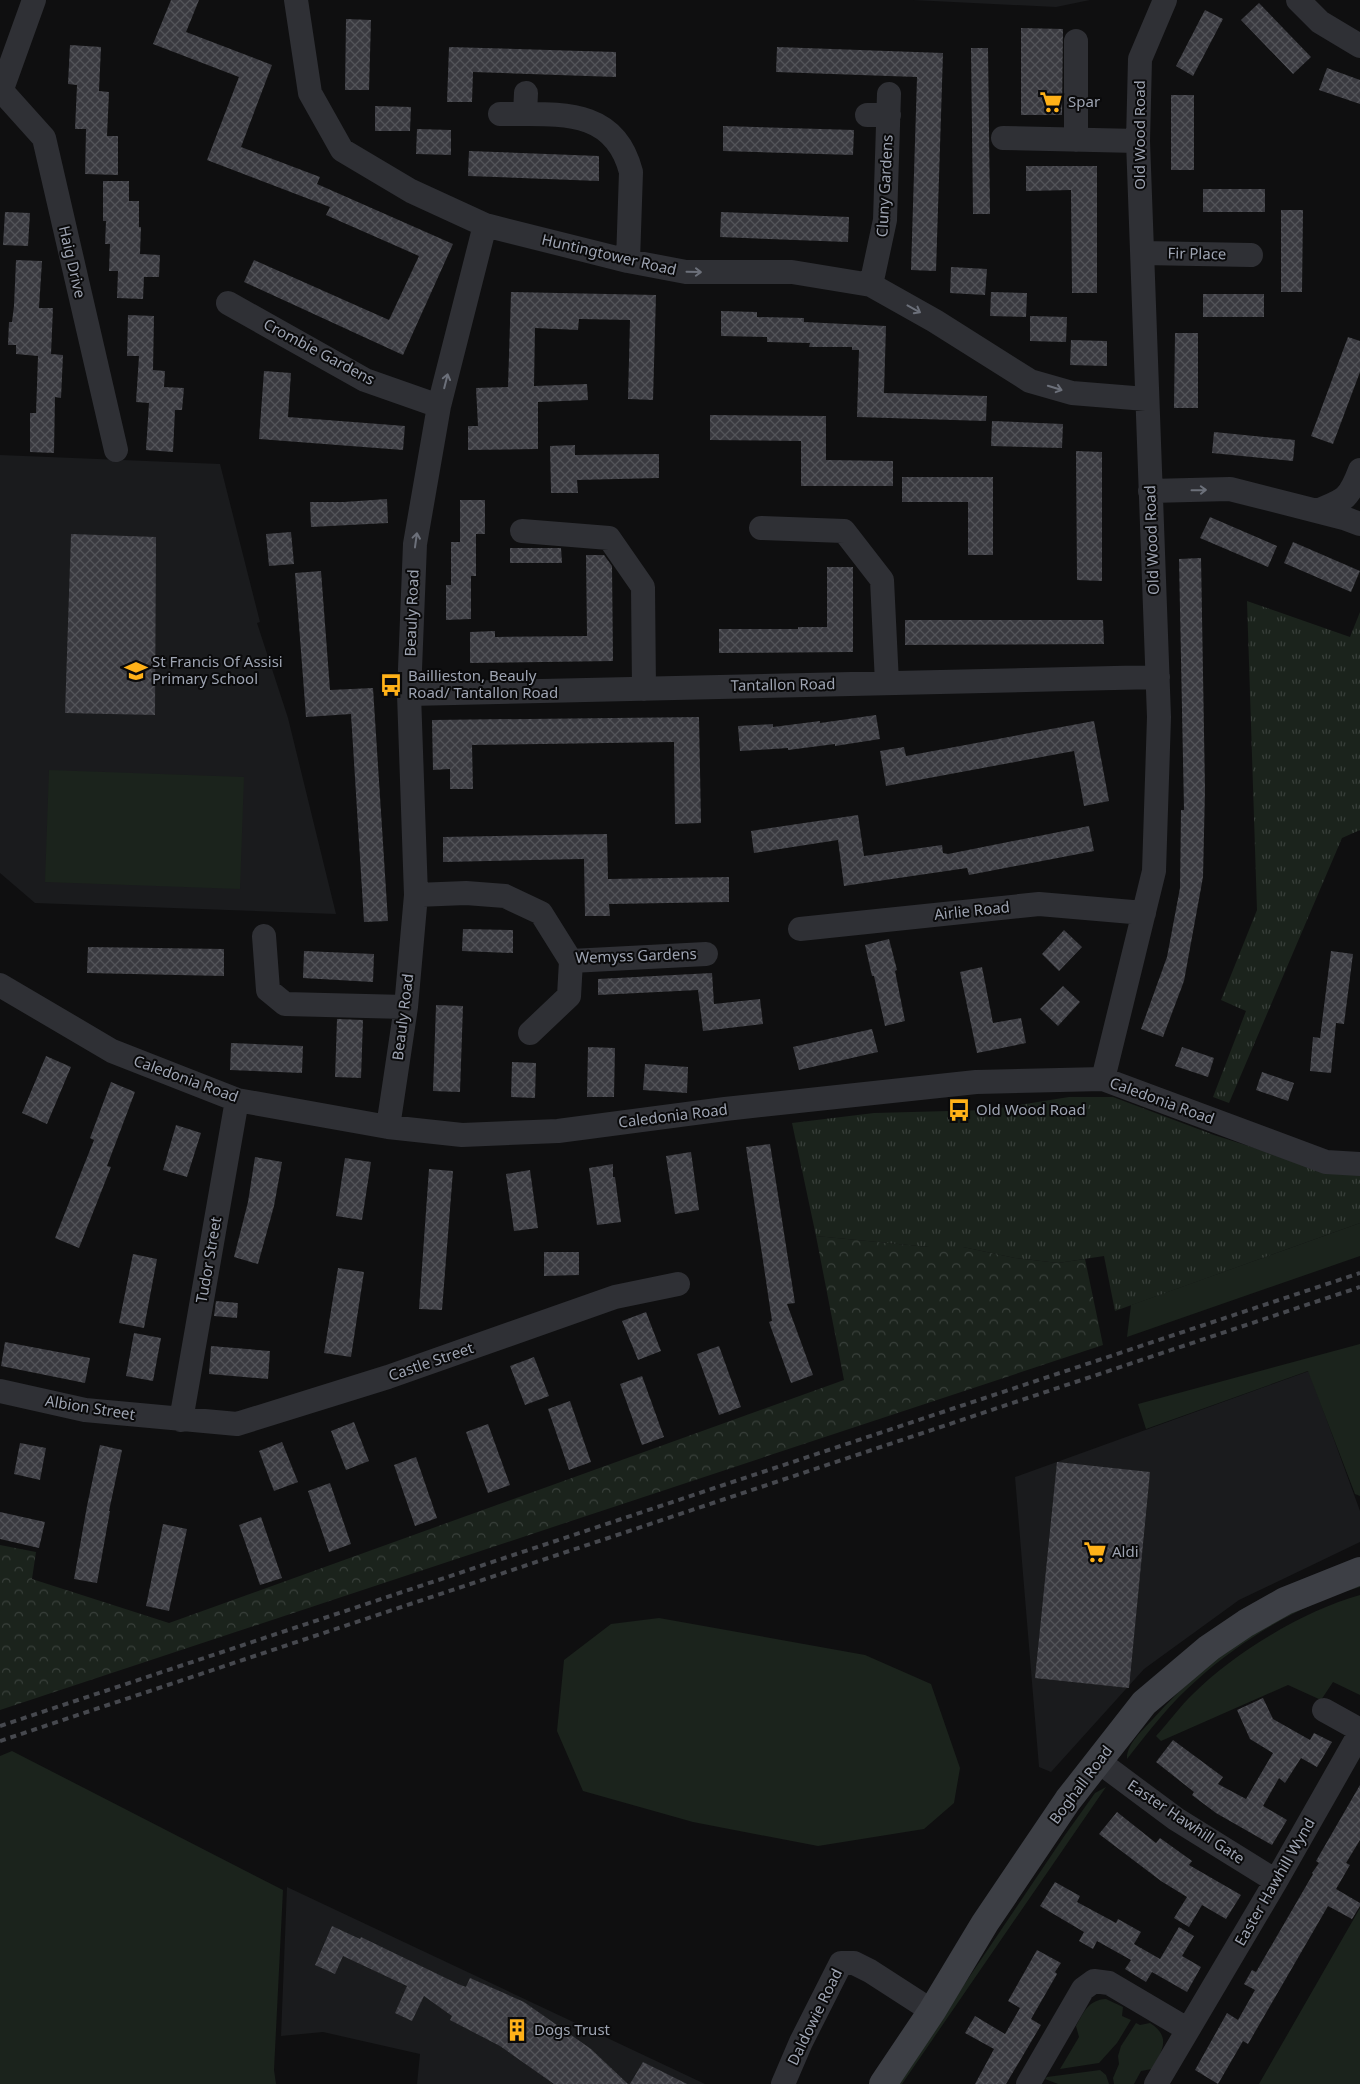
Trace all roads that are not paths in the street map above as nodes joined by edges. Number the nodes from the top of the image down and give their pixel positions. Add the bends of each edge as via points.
1 (34, 0) edge
2 (296, 0) edge
3 (1165, 0) edge
4 (1298, 0) edge
5 (1076, 41) dead end
6 (1360, 46) edge
7 (1, 89) edge
8 (882, 108) dead end
9 (500, 114) dead end
10 (1003, 138) dead end
11 (1076, 140) junction
12 (1138, 141) junction
13 (485, 225) junction
14 (1143, 254) junction
15 (1250, 255) dead end
16 (628, 262) junction
17 (871, 285) junction
18 (228, 303) dead end
19 (1146, 399) junction
20 (439, 406) junction
21 (116, 450) dead end
22 (1360, 470) edge
23 (1150, 490) junction
24 (1352, 493) junction
25 (1317, 511) junction
26 (1360, 516) edge
27 (1360, 524) edge
28 (761, 528) dead end
29 (522, 531) dead end
30 (1158, 677) junction
31 (887, 683) junction
32 (644, 689) junction
33 (409, 694) junction
34 (416, 895) junction
35 (1144, 913) junction
36 (800, 929) dead end
37 (264, 936) dead end
38 (706, 954) dead end
39 (571, 961) junction
40 (0, 985) edge
41 (406, 1007) junction
42 (530, 1033) dead end
43 (1103, 1079) junction
44 (238, 1100) junction
45 (388, 1127) junction
46 (1360, 1164) edge
47 (678, 1284) dead end
48 (0, 1392) edge
49 (181, 1420) junction
50 (1360, 1570) edge
51 (1324, 1710) dead end
52 (1360, 1732) edge
53 (1098, 1761) junction
54 (1276, 1881) junction
55 (932, 2011) junction
56 (1187, 2030) junction
57 (783, 2084) edge
58 (884, 2084) edge
59 (1028, 2084) edge
60 (1156, 2084) edge

1 - 7 street
2 - 13 street, Huntingtower Road via 310,93 342,150 411,191
3 - 12 street, Old Wood Road via 1140,59
4 - 6 street via 1320,22
5 - 11 street
7 - 21 street, Haig Drive via 44,138
8 - 17 street, Cluny Gardens via 885,220
9 - 16 street via 525,104 584,118 598,124 621,145 631,172
10 - 11 street
11 - 12 street
12 - 14 street, Old Wood Road
13 - 16 street, Huntingtower Road
20 -> 13 street, Beauly Road
14 - 15 street, Fir Place
14 - 19 street, Old Wood Road
16 -> 17 street, Huntingtower Road via 686,272 792,272
17 -> 19 street, Huntingtower Road via 1030,381 1072,393
18 - 20 street, Crombie Gardens via 365,380
19 - 23 street, Old Wood Road
33 -> 20 street, Beauly Road via 414,544
22 - 24 street
23 -> 25 street via 1230,489
23 - 30 street, Old Wood Road
24 - 25 street
24 - 26 street
25 - 27 street
28 - 31 street via 844,531 882,580
29 - 32 street via 609,538 643,587
30 - 31 street, Tantallon Road
30 - 35 street, Old Wood Road via 1154,871
31 - 32 street, Tantallon Road
32 - 33 street, Tantallon Road
33 - 34 street, Beauly Road
34 - 39 street, Wemyss Gardens via 466,893 505,896 541,913
34 - 41 street, Beauly Road
35 - 36 street, Airlie Road via 1039,904
35 - 43 street, Old Wood Road
37 - 41 street via 268,990 285,1004
38 - 39 street, Wemyss Gardens
39 - 42 street via 569,996
40 - 44 street, Caledonia Road via 112,1051
41 - 45 street, Beauly Road
43 - 45 street, Caledonia Road via 976,1082 558,1131 462,1135
43 - 46 street, Caledonia Road via 1326,1162
44 - 45 street, Caledonia Road
44 - 49 street, Tudor Street
47 - 49 street, Castle Street via 616,1297 388,1377 237,1424
48 - 49 street, Albion Street via 85,1410
50 - 53 street, Boghall Road via 1285,1601 1208,1648 1144,1703
51 - 52 street, Easter Hawhill Wynd
52 - 54 street, Easter Hawhill Wynd
53 - 54 street, Easter Hawhill Gate via 1176,1819
53 - 55 street, Boghall Road via 985,1923
54 - 56 street, Easter Hawhill Wynd
55 - 57 street, Daldowie Road via 870,1971 854,1963 841,1963
55 - 58 street, Boghall Road
56 - 59 street via 1108,1983 1094,1981 1083,1989
56 - 60 street, Easter Hawhill Wynd

